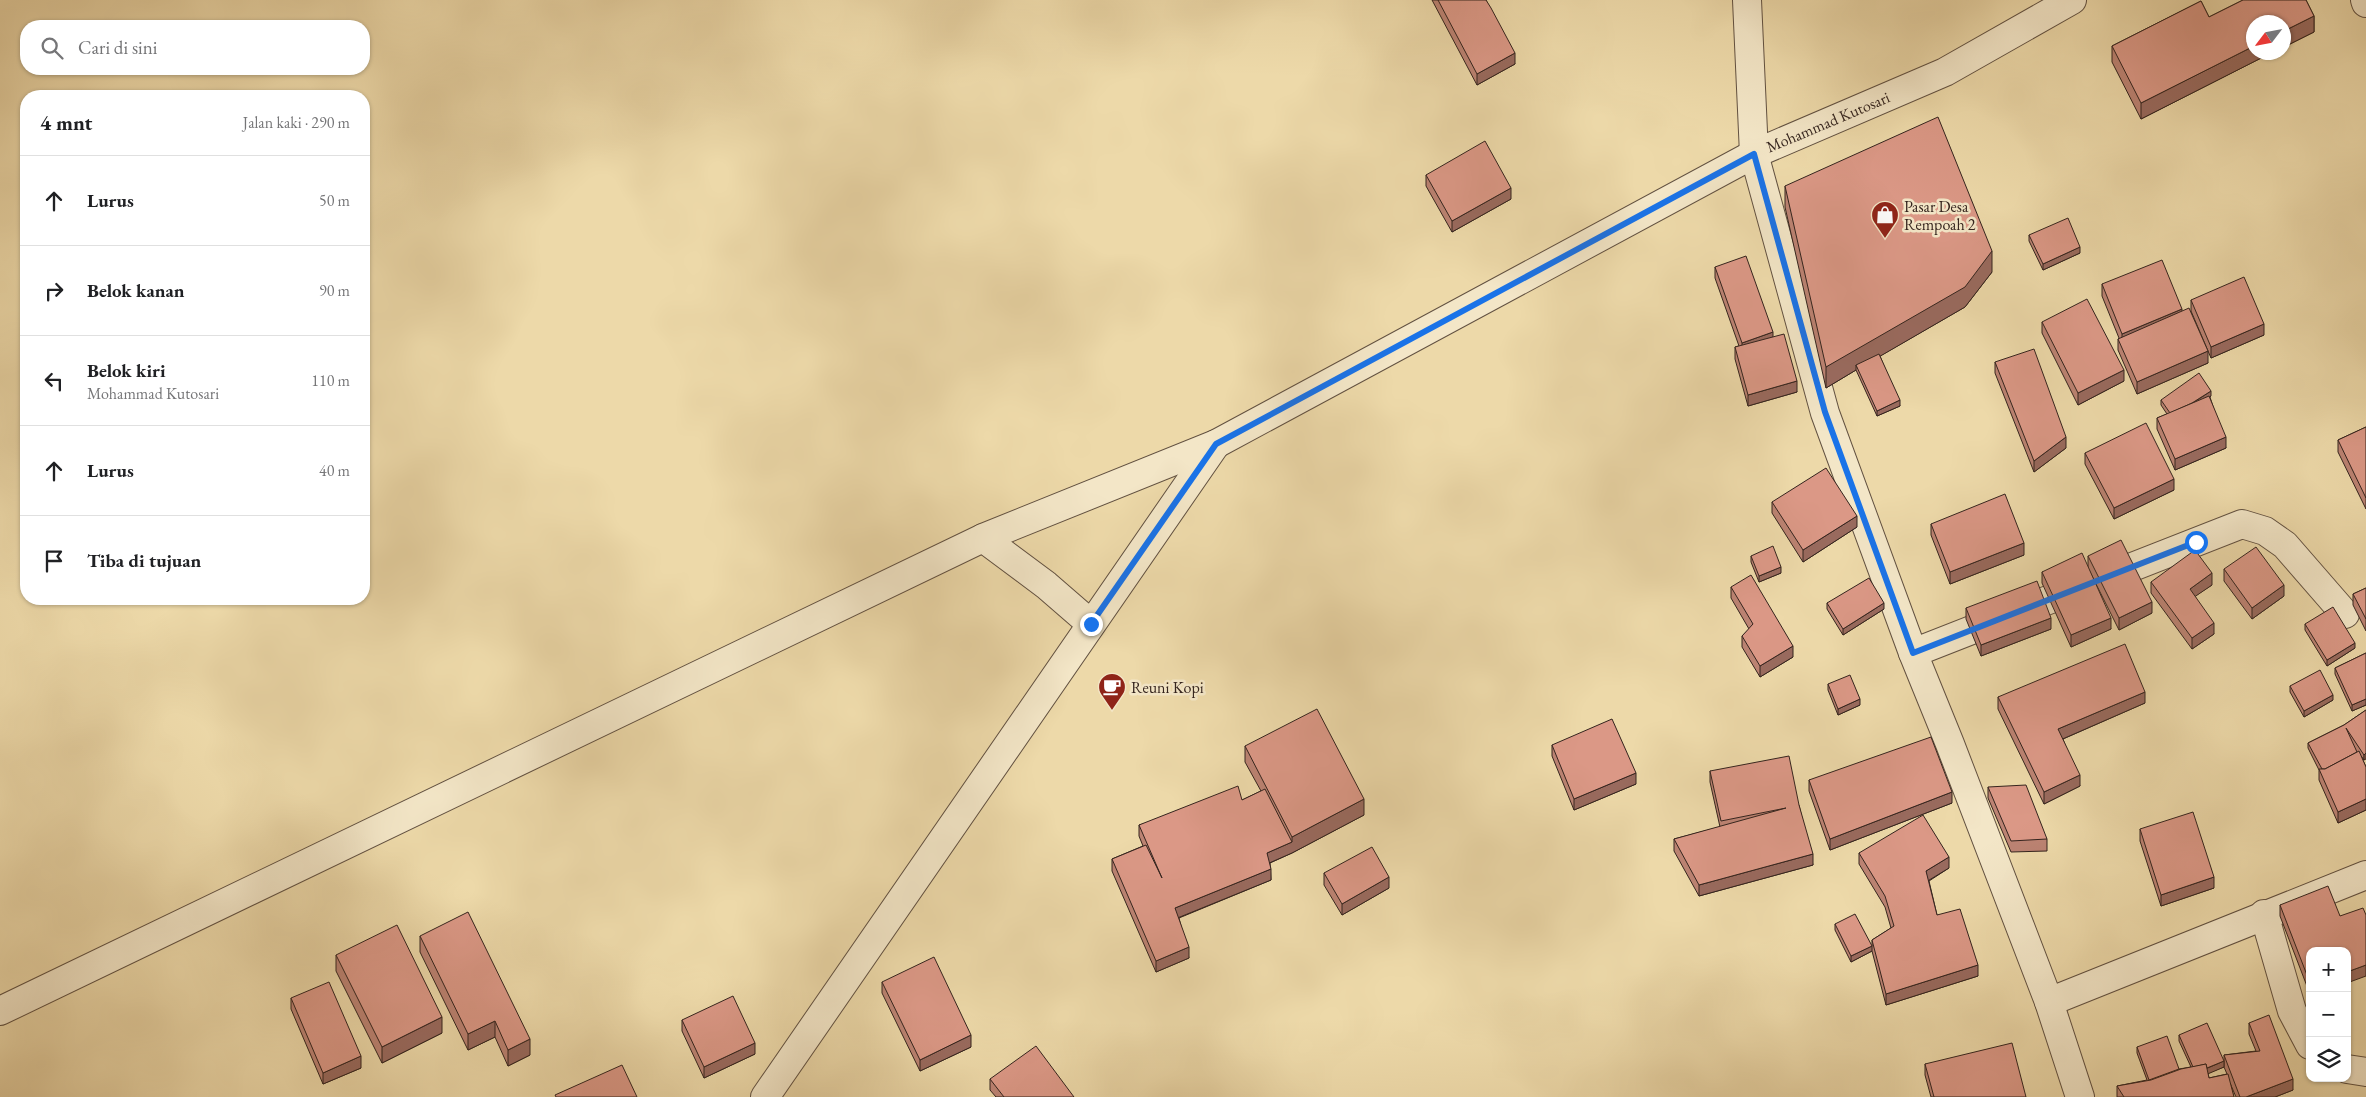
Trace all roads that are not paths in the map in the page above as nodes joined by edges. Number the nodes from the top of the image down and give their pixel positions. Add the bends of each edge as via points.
1 (1747, 0) edge
2 (2072, 0) edge
3 (1754, 154) junction
4 (1216, 444) junction
5 (983, 538) junction
6 (2345, 614) dead end
7 (1091, 624) junction
8 (1913, 653) junction
9 (2366, 875) edge
10 (2264, 914) junction
11 (2049, 1002) junction
12 (0, 1011) edge
13 (2306, 1037) edge
14 (2351, 1070) edge
15 (2366, 1072) edge
16 (765, 1097) edge
17 (2080, 1097) edge

1 - 3 street
2 - 3 street, Mohammad Kutosari via 1945,72
3 - 4 street, Mohammad Kutosari
3 - 8 street via 1825,412
4 - 5 street, Mohammad Kutosari
4 - 7 street
5 - 7 street
5 - 12 street, Mohammad Kutosari
6 - 8 street via 2285,545 2265,531 2242,524
7 - 16 street
8 - 11 street
9 - 10 street
10 - 11 street
10 - 13 street via 2292,1011
11 - 17 street
14 - 15 street

